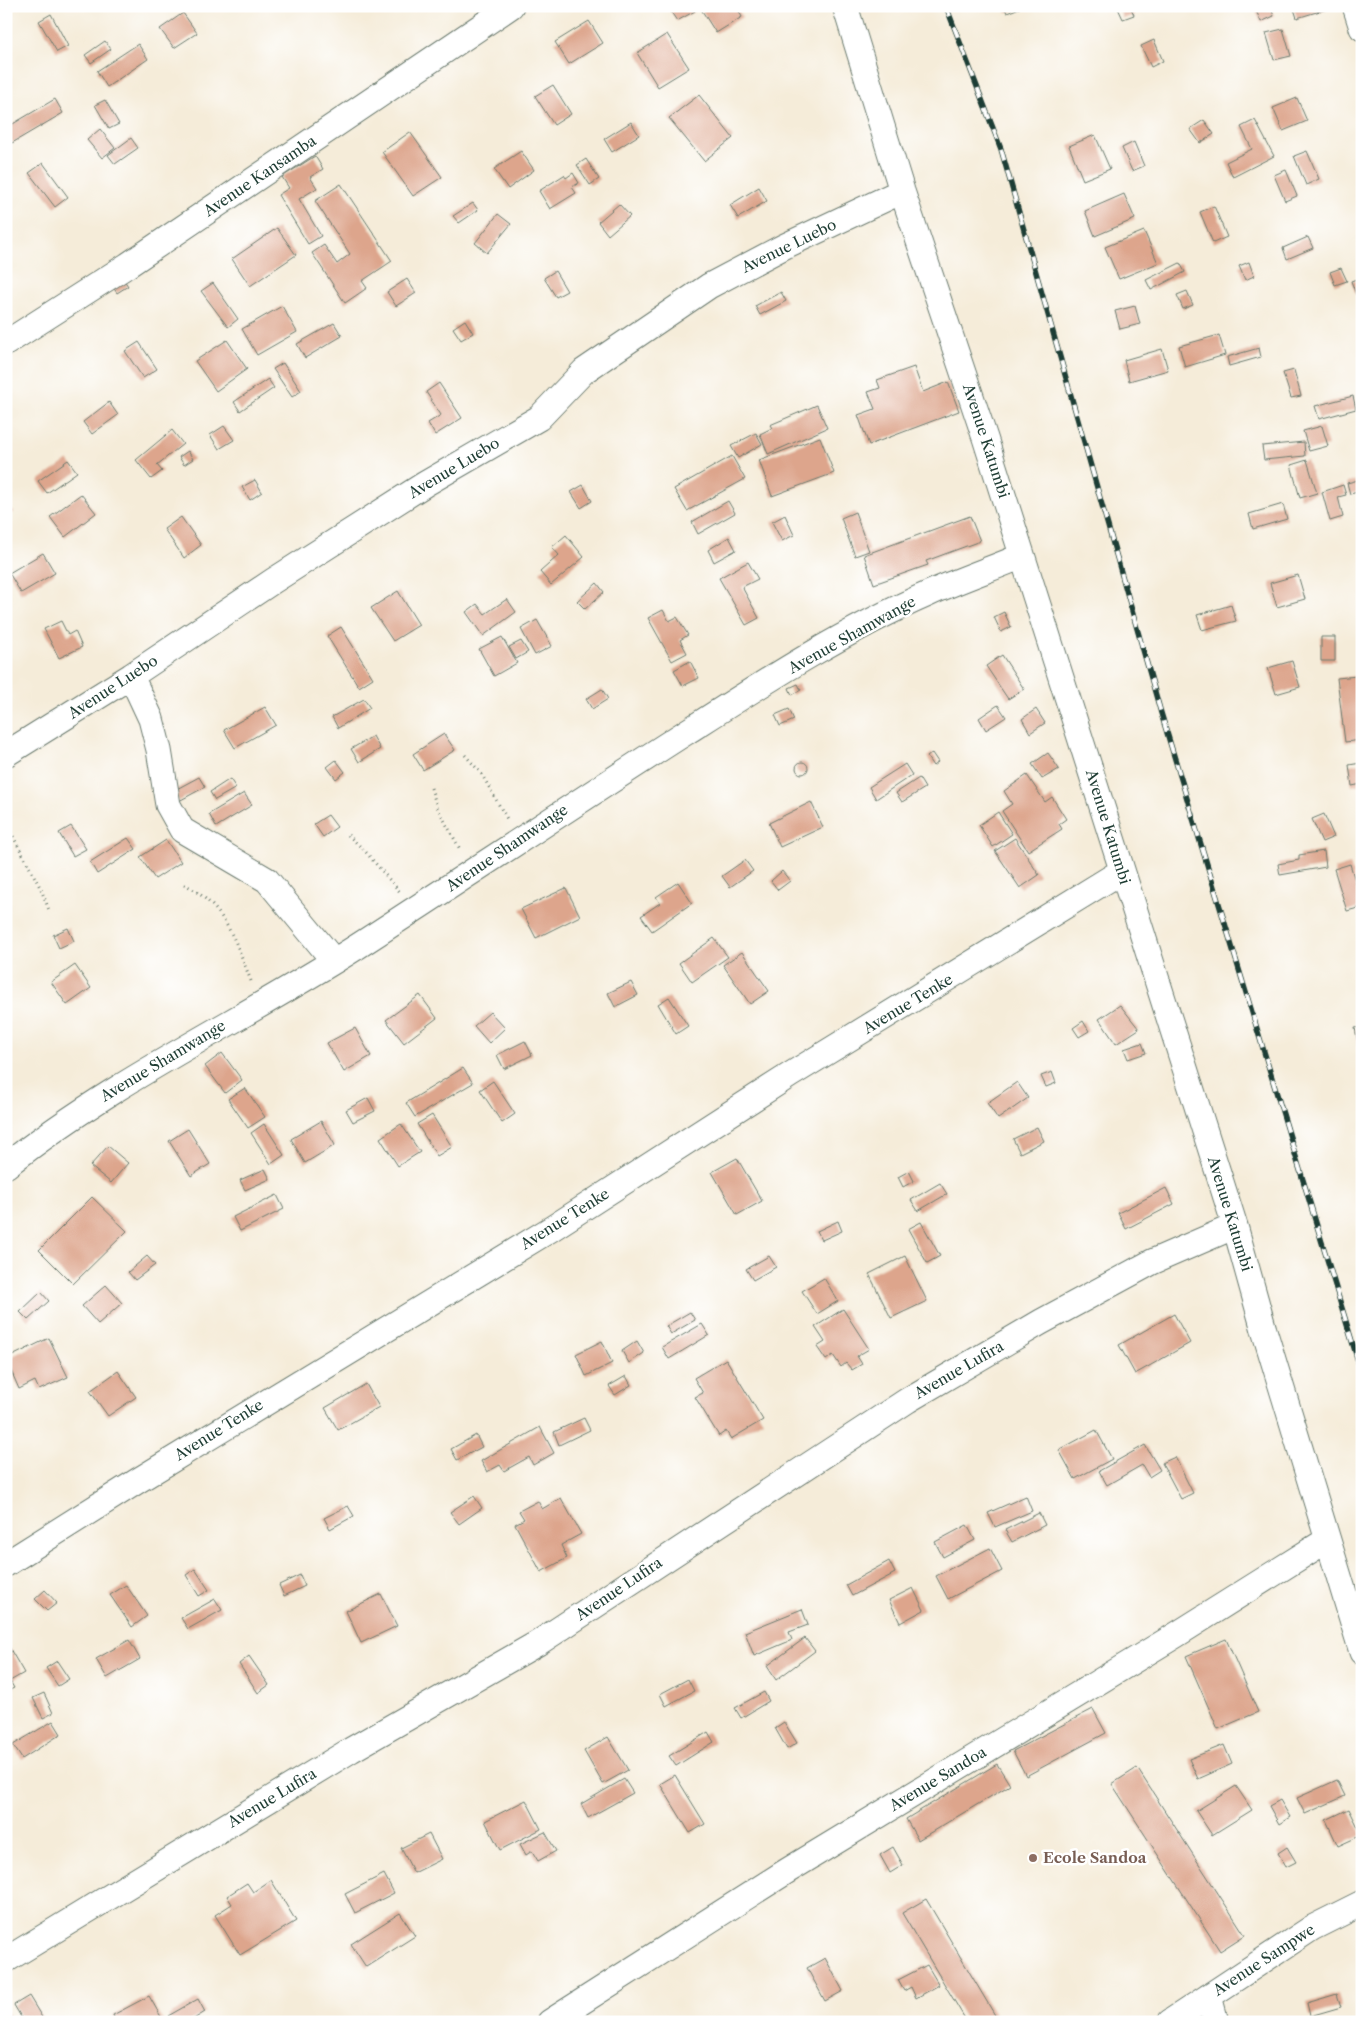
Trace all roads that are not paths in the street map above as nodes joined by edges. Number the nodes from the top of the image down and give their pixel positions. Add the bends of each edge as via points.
1 (511, 6) edge
2 (845, 6) edge
3 (1355, 6) edge
4 (1362, 28) edge
5 (902, 191) junction
6 (6, 343) edge
7 (1022, 556) junction
8 (131, 676) junction
9 (6, 754) edge
10 (1122, 871) junction
11 (334, 961) junction
12 (6, 1166) edge
13 (1235, 1226) junction
14 (1327, 1540) junction
15 (6, 1564) edge
16 (1362, 1652) edge
17 (1362, 1903) edge
18 (6, 1960) edge
19 (1209, 1996) junction
20 (550, 2022) edge
21 (1170, 2022) edge
22 (1216, 2022) edge

1 - 6 street, Avenue Kansamba via 128,265
2 - 5 street, Avenue Katumbi
3 - 4 street
5 - 7 street, Avenue Katumbi
5 - 8 street, Avenue Luebo via 709,286 584,371 539,418 273,580
7 - 10 street, Avenue Katumbi
7 - 11 street, Avenue Shamwange via 926,595 840,639 735,701
8 - 9 street, Avenue Luebo
8 - 11 street via 151,720 168,805 182,830 266,880
10 - 13 street, Avenue Katumbi
10 - 15 street, Avenue Tenke via 790,1075 551,1229
11 - 12 street, Avenue Shamwange via 97,1101
13 - 14 street, Avenue Katumbi
13 - 18 street, Avenue Lufira via 1152,1262 908,1400 538,1643 342,1755
14 - 16 street, Avenue Katumbi
14 - 20 street, Avenue Sandoa via 786,1871
17 - 19 street, Avenue Sampwe via 1312,1928
19 - 21 street, Avenue Sampwe
19 - 22 street

